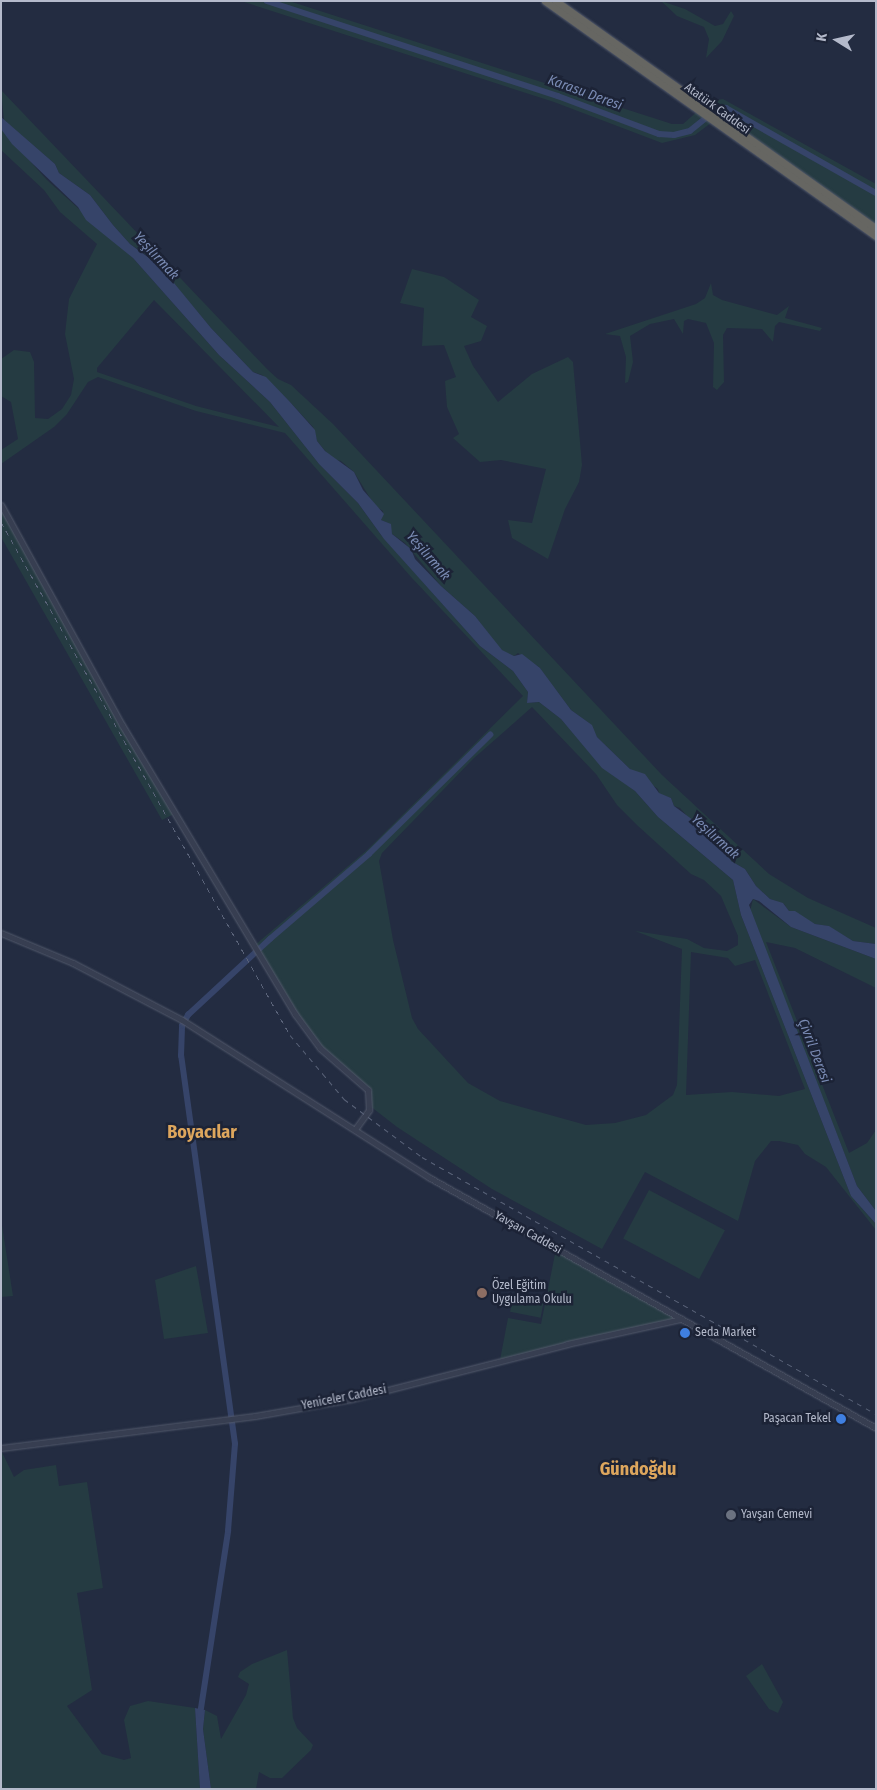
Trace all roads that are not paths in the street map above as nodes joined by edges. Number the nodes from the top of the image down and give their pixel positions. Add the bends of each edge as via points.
1 (545, 1) edge
2 (556, 1) edge
3 (701, 108) junction
4 (717, 119) junction
5 (876, 228) edge
6 (876, 236) edge
7 (1, 505) edge
8 (1, 932) edge
9 (355, 1128) junction
10 (682, 1319) junction
11 (876, 1428) edge
12 (1, 1448) edge

1 - 3 highway, Atatürk Caddesi
2 - 3 highway, Atatürk Caddesi
3 - 4 highway, Atatürk Caddesi
4 - 5 highway, Atatürk Caddesi
4 - 6 highway, Atatürk Caddesi
7 - 9 street via 122,725 313,1040 368,1090 369,1110
8 - 9 street, Yavşan Caddesi via 73,963 182,1020
9 - 10 street, Yavşan Caddesi via 430,1178
10 - 11 street, Yavşan Caddesi
10 - 12 street, Yeniceler Caddesi via 567,1344 352,1399 237,1418

